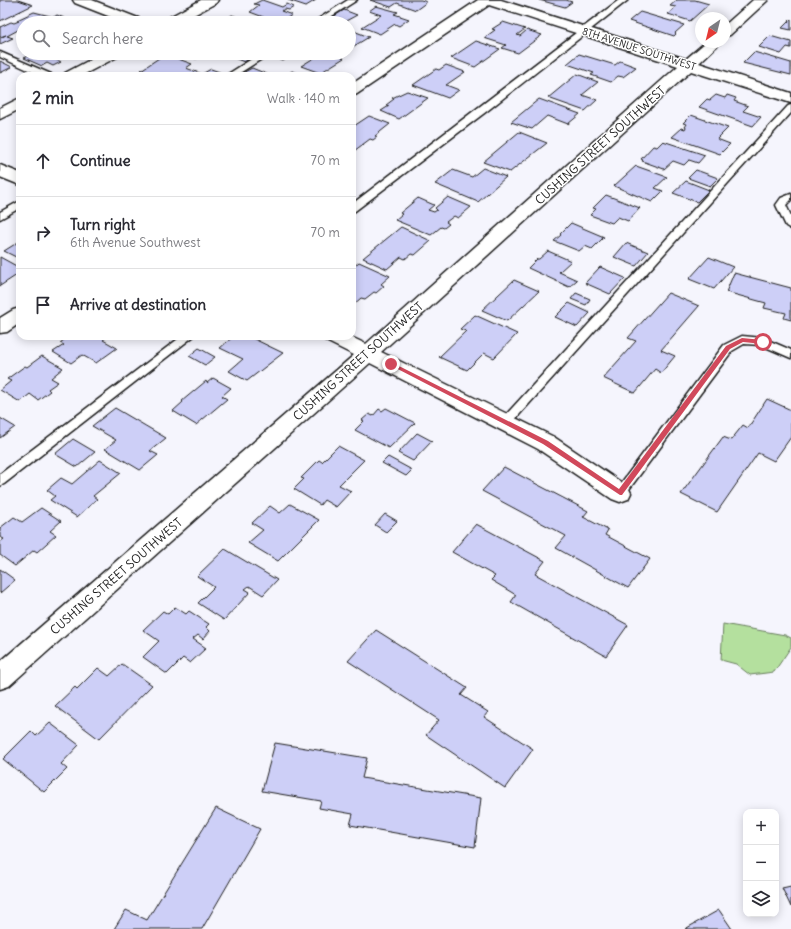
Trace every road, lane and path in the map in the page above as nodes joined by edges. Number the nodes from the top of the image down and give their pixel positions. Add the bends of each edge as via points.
1 (80, 0) edge
2 (211, 0) edge
3 (353, 0) edge
4 (487, 0) edge
5 (624, 0) edge
6 (761, 0) edge
7 (120, 16) edge
8 (182, 16) edge
9 (327, 16) edge
10 (731, 27) edge
11 (583, 31) junction
12 (707, 48) edge
13 (0, 54) edge
14 (101, 60) edge
15 (255, 60) edge
16 (689, 65) junction
17 (39, 72) edge
18 (78, 72) edge
19 (236, 72) edge
20 (356, 88) edge
21 (791, 98) edge
22 (16, 105) edge
23 (791, 108) edge
24 (0, 114) edge
25 (0, 170) edge
26 (16, 178) edge
27 (791, 197) edge
28 (16, 206) edge
29 (356, 206) edge
30 (0, 216) edge
31 (791, 226) edge
32 (16, 317) edge
33 (0, 327) edge
34 (184, 340) edge
35 (341, 340) edge
36 (368, 353) junction
37 (791, 354) edge
38 (506, 422) junction
39 (0, 481) edge
40 (620, 493) joint
41 (0, 678) edge

1 - 7 street
2 - 8 street
3 - 9 lane
4 - 11 street, 8TH AVENUE SOUTHWEST
4 - 20 street
5 - 11 lane
6 - 10 street
11 - 16 street, 8TH AVENUE SOUTHWEST
11 - 29 lane
12 - 16 street, CUSHING STREET SOUTHWEST
13 - 17 lane
14 - 18 street
15 - 19 lane
16 - 21 street, 8TH AVENUE SOUTHWEST
16 - 36 street, CUSHING STREET SOUTHWEST
22 - 24 street
23 - 38 lane
25 - 26 street
27 - 31 lane via 784,200 781,205
28 - 30 lane
32 - 33 street
34 - 39 lane
35 - 36 street
36 - 38 street
36 - 41 street, CUSHING STREET SOUTHWEST
37 - 40 lane via 763,342 742,340 728,348
38 - 40 street via 546,443

